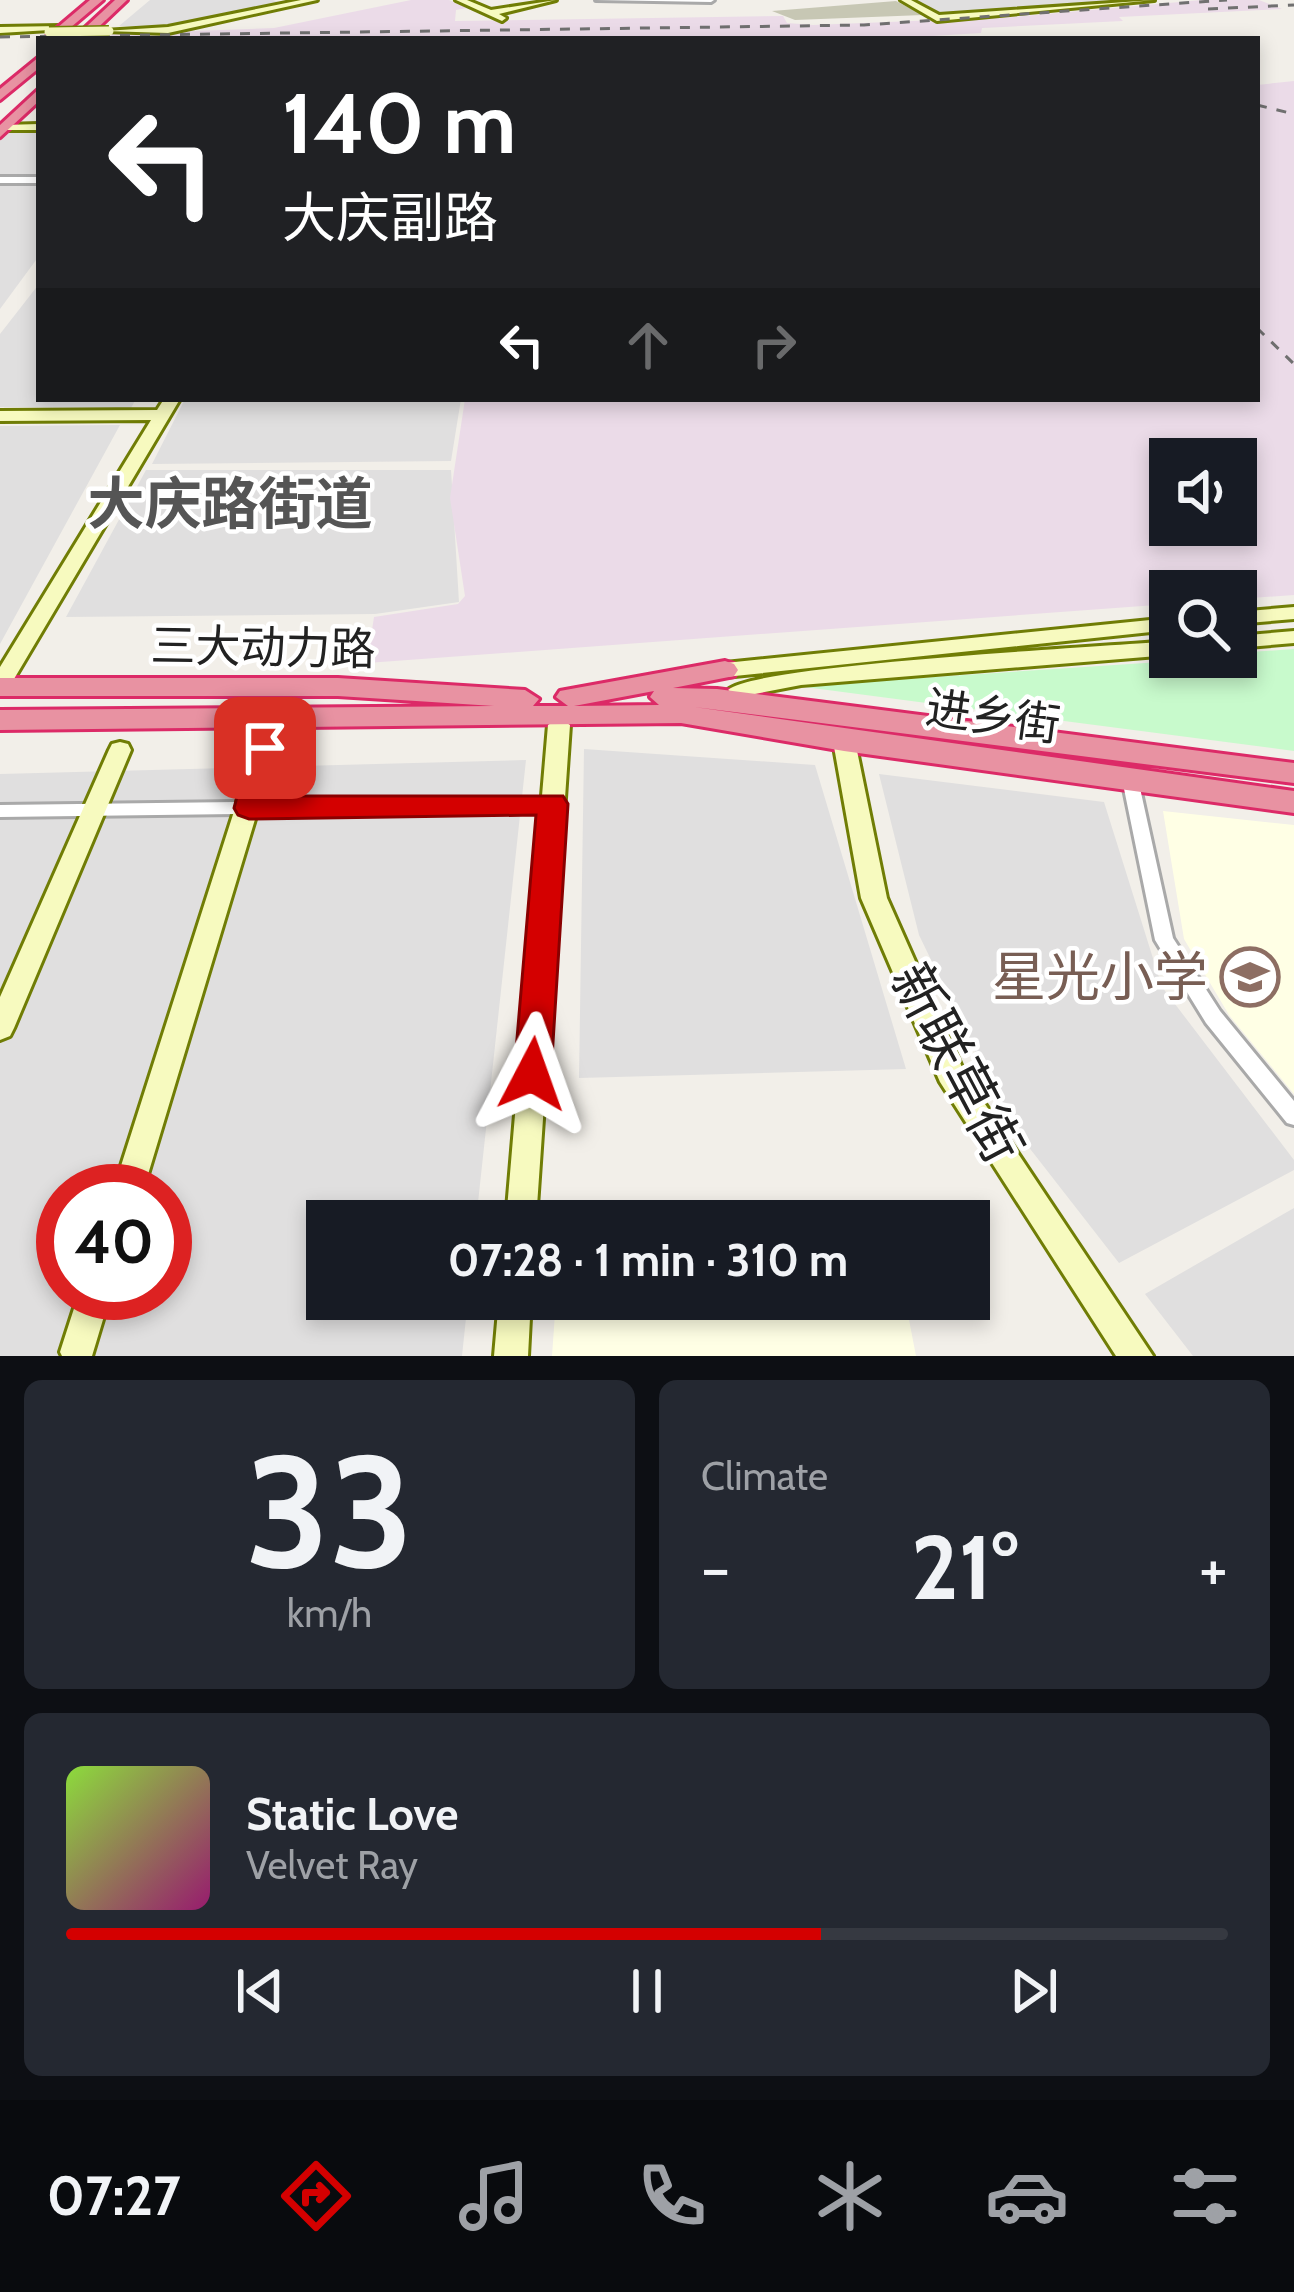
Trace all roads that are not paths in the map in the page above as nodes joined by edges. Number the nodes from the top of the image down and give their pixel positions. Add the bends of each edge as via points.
1 (133, 0) edge
2 (460, 0) edge
3 (552, 0) edge
4 (600, 0) edge
5 (711, 0) edge
6 (905, 0) edge
7 (1150, 0) edge
8 (109, 1) edge
9 (299, 1) edge
10 (490, 13) junction
11 (601, 17) dead end
12 (502, 18) dead end
13 (0, 31) edge
14 (55, 34) edge
15 (81, 36) edge
16 (96, 36) edge
17 (36, 52) edge
18 (36, 64) edge
19 (36, 81) edge
20 (0, 83) edge
21 (0, 96) edge
22 (36, 96) edge
23 (2, 125) edge
24 (36, 128) edge
25 (0, 180) edge
26 (36, 180) edge
27 (168, 407) edge
28 (0, 416) edge
29 (1294, 613) edge
30 (1257, 616) edge
31 (1149, 627) edge
32 (1294, 637) edge
33 (1257, 640) edge
34 (1149, 650) edge
35 (0, 686) edge
36 (727, 686) junction
37 (525, 699) junction
38 (0, 702) edge
39 (49, 710) junction
40 (680, 714) junction
41 (0, 720) edge
42 (559, 725) junction
43 (270, 733) junction
44 (0, 737) edge
45 (844, 741) junction
46 (120, 750) dead end
47 (1294, 773) edge
48 (1130, 779) junction
49 (1294, 802) edge
50 (553, 804) junction
51 (249, 808) junction
52 (92, 810) junction
53 (0, 811) edge
54 (0, 1028) edge
55 (1294, 1116) edge
56 (137, 1164) edge
57 (523, 1200) edge
58 (87, 1320) edge
59 (514, 1320) edge
60 (77, 1352) dead end
61 (511, 1356) edge
62 (1136, 1356) edge

1 - 16 highway
2 - 10 main road
3 - 10 main road
4 - 5 street
4 - 11 street
6 - 7 main road via 937,18
8 - 14 highway
8 - 15 highway
9 - 14 main road, bridge via 172,30
10 - 12 main road
13 - 14 main road
17 - 20 highway
18 - 21 highway
19 - 23 highway
22 - 23 highway
23 - 24 main road
25 - 26 street
27 - 28 main road
27 - 35 main road
29 - 30 main road
31 - 36 main road
32 - 33 main road
34 - 36 main road
35 - 37 highway, 三大动力路 via 338,687
36 - 37 highway, 进乡街
36 - 40 highway
36 - 47 highway, 进乡街
37 - 39 highway
38 - 39 highway
39 - 40 highway
39 - 41 highway
40 - 42 highway, 三大动力路
40 - 45 highway, 进乡街
42 - 43 highway, 三大动力路
42 - 50 main road
43 - 44 highway, 三大动力路
43 - 51 main road
45 - 48 highway, 进乡街
45 - 62 main road, 新联草街 via 874,898 954,1082
46 - 52 main road
48 - 49 highway, 进乡街
48 - 55 street via 1164,940 1213,1017
50 - 51 street
50 - 57 main road
51 - 52 street
51 - 56 main road
52 - 53 street
52 - 54 main road
58 - 60 main road
59 - 61 main road

